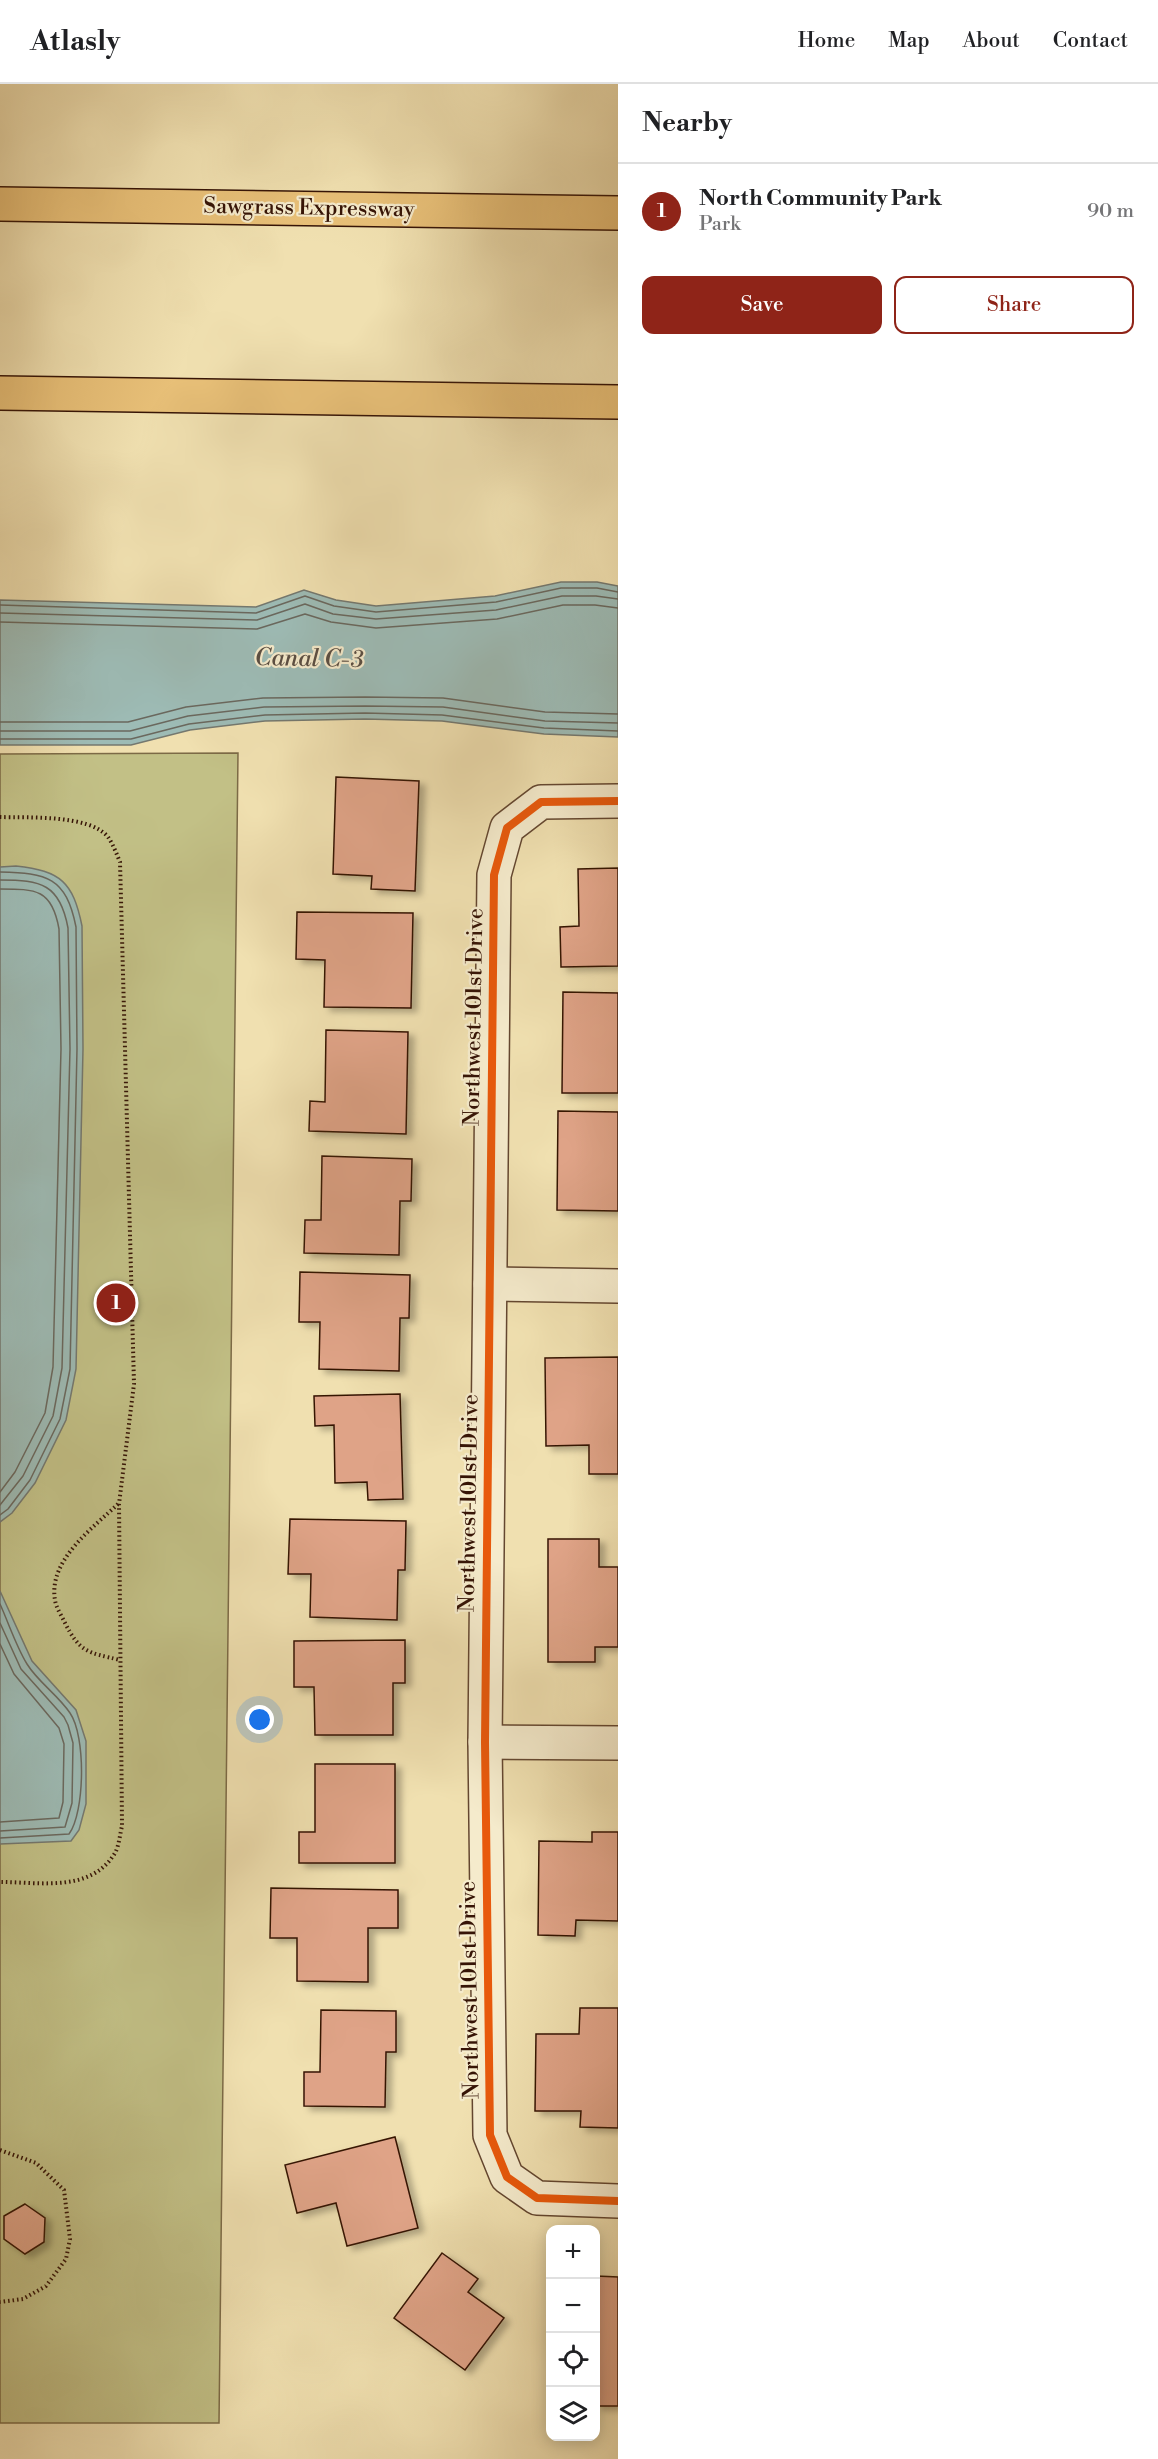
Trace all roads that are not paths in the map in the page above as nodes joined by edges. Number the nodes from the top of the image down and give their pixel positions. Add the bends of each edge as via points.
1 (0, 204) edge
2 (618, 213) edge
3 (0, 393) edge
4 (618, 402) edge
5 (618, 801) edge
6 (490, 1284) junction
7 (618, 1286) edge
8 (485, 1742) junction
9 (618, 1743) edge
10 (618, 2201) edge

1 - 2 highway, Sawgrass Expressway
3 - 4 highway
5 - 6 street, Northwest 101st Drive via 541,802 507,828 494,875
6 - 7 street
6 - 8 street, Northwest 101st Drive
8 - 9 street
8 - 10 street, Northwest 101st Drive via 490,2135 507,2177 537,2198

